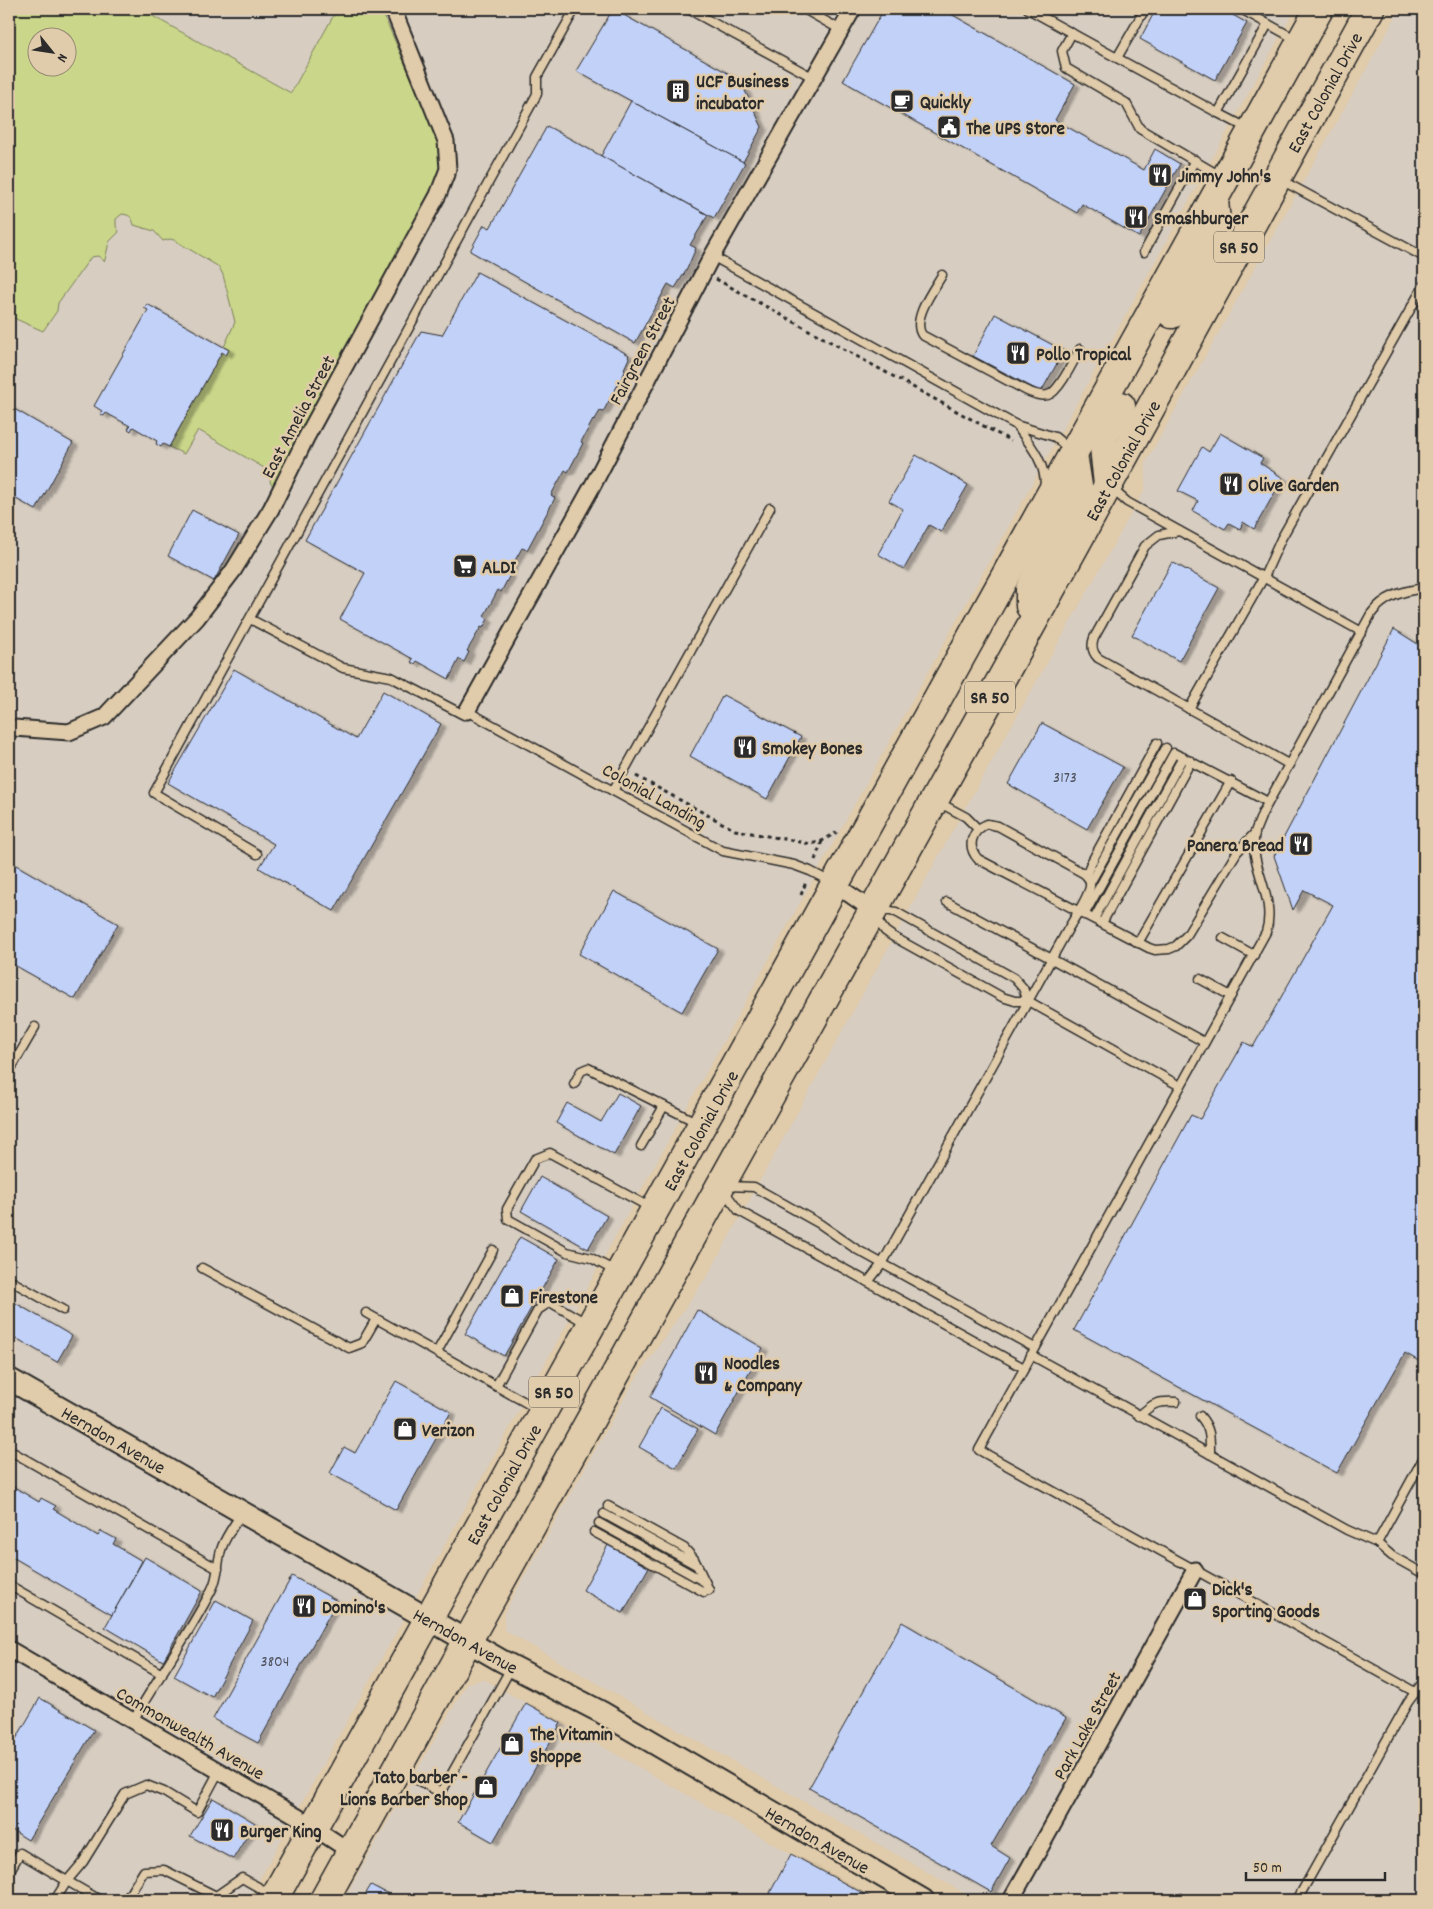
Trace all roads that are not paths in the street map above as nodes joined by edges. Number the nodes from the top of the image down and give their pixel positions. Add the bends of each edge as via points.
1 (393, 9) edge
2 (575, 9) edge
3 (688, 9) edge
4 (804, 9) edge
5 (853, 9) edge
6 (1028, 9) edge
7 (1144, 9) edge
8 (1241, 9) edge
9 (1319, 9) edge
10 (1370, 9) edge
11 (1268, 24) junction
12 (841, 30) junction
13 (1072, 33) junction
14 (1301, 42) junction
15 (1116, 58) junction
16 (814, 78) junction
17 (1218, 113) junction
18 (1252, 131) junction
19 (1195, 160) junction
20 (1277, 178) junction
21 (1220, 189) junction
22 (1144, 252) dead end
23 (712, 256) junction
24 (1424, 257) edge
25 (942, 275) dead end
26 (1424, 285) edge
27 (1080, 349) dead end
28 (1016, 424) junction
29 (1073, 454) junction
30 (1108, 485) junction
31 (1044, 506) junction
32 (770, 508) dead end
33 (1179, 531) junction
34 (1264, 577) junction
35 (1424, 588) edge
36 (250, 619) junction
37 (1033, 622) junction
38 (1362, 632) junction
39 (1189, 709) junction
40 (466, 713) junction
41 (9, 729) edge
42 (1157, 743) dead end
43 (1166, 748) dead end
44 (1183, 757) junction
45 (1191, 761) junction
46 (1290, 765) junction
47 (1231, 781) junction
48 (613, 791) junction
49 (934, 799) junction
50 (1268, 802) junction
51 (978, 829) junction
52 (1255, 833) junction
53 (257, 854) dead end
54 (1086, 875) junction
55 (1090, 883) junction
56 (836, 885) junction
57 (947, 902) dead end
58 (872, 910) junction
59 (1081, 914) junction
60 (1094, 919) junction
61 (1102, 923) junction
62 (1223, 938) dead end
63 (1138, 942) junction
64 (1254, 955) junction
65 (1051, 959) junction
66 (1200, 979) dead end
67 (1230, 996) junction
68 (1028, 1000) junction
69 (35, 1027) dead end
70 (1204, 1042) junction
71 (9, 1072) edge
72 (574, 1084) dead end
73 (1180, 1086) junction
74 (664, 1106) junction
75 (702, 1125) junction
76 (642, 1146) dead end
77 (720, 1186) junction
78 (655, 1211) junction
79 (493, 1250) dead end
80 (882, 1264) junction
81 (202, 1268) dead end
82 (620, 1274) junction
83 (9, 1282) edge
84 (868, 1282) junction
85 (64, 1310) dead end
86 (366, 1313) dead end
87 (376, 1319) junction
88 (591, 1326) junction
89 (1033, 1351) junction
90 (436, 1352) junction
91 (1024, 1368) junction
92 (9, 1379) edge
93 (496, 1386) junction
94 (1176, 1402) dead end
95 (543, 1412) junction
96 (1139, 1416) junction
97 (1200, 1416) dead end
98 (9, 1450) edge
99 (1210, 1454) junction
100 (1424, 1458) edge
101 (608, 1506) dead end
102 (242, 1512) junction
103 (604, 1514) dead end
104 (599, 1523) dead end
105 (594, 1532) dead end
106 (1377, 1543) junction
107 (698, 1566) junction
108 (218, 1569) junction
109 (1195, 1570) junction
110 (1424, 1574) edge
111 (9, 1585) edge
112 (706, 1588) junction
113 (428, 1618) junction
114 (469, 1641) junction
115 (9, 1649) edge
116 (512, 1666) junction
117 (162, 1674) junction
118 (1424, 1681) edge
119 (1415, 1692) junction
120 (133, 1721) junction
121 (398, 1769) junction
122 (219, 1772) junction
123 (314, 1827) junction
124 (351, 1852) junction
125 (9, 1872) edge
126 (67, 1881) junction
127 (274, 1898) edge
128 (55, 1900) edge
129 (100, 1900) edge
130 (126, 1900) edge
131 (324, 1900) edge
132 (923, 1900) edge
133 (1012, 1900) edge
134 (1297, 1900) edge

1 - 41 street, East Amelia Street via 446,140 448,169 438,196 271,509 233,571 197,618 104,717 69,732
2 - 36 lane via 537,77 537,94
3 - 16 lane
4 - 12 lane
5 - 12 street, Fairgreen Street
6 - 13 lane
7 - 15 lane
8 - 11 lane
9 - 14 highway, East Colonial Drive / SR 50
10 - 20 highway, East Colonial Drive / SR 50
11 - 14 lane
11 - 17 lane
12 - 16 street, Fairgreen Street
13 - 15 lane
13 - 19 lane via 1062,51 1066,68 1126,103 1140,129
14 - 18 highway, East Colonial Drive / SR 50
15 - 17 lane
16 - 23 street, Fairgreen Street
17 - 18 lane
18 - 21 highway, East Colonial Drive / SR 50
19 - 21 lane
19 - 22 lane
20 - 24 lane
20 - 30 highway, East Colonial Drive / SR 50
21 - 29 highway, East Colonial Drive / SR 50
21 - 30 highway via 1217,234 1103,437
23 - 28 lane
23 - 40 street, Fairgreen Street via 593,485
25 - 27 lane via 920,315 918,325 922,335 1025,390 1046,395 1056,390
26 - 34 lane via 1281,539
28 - 29 lane via 1055,437
28 - 31 lane via 1041,463 1045,476
29 - 31 highway, East Colonial Drive / SR 50
29 - 37 highway via 1077,496 1030,589
30 - 33 lane via 1127,502
30 - 37 highway, East Colonial Drive / SR 50
31 - 56 highway, East Colonial Drive / SR 50
32 - 48 lane
33 - 34 lane
33 - 39 lane via 1158,535 1145,546 1092,647 1098,658
34 - 38 lane
34 - 39 lane
35 - 38 lane via 1399,593 1385,600 1375,609
36 - 40 lane, Colonial Landing via 343,668 391,677
36 - 53 lane via 154,793
37 - 49 highway, East Colonial Drive / SR 50
38 - 46 lane
39 - 46 lane
40 - 48 lane, Colonial Landing
42 - 54 lane
43 - 55 lane
44 - 45 lane
44 - 59 lane via 1174,753
44 - 60 lane
45 - 47 lane
45 - 61 lane
46 - 50 lane
47 - 50 lane
47 - 63 lane
48 - 56 lane, Colonial Landing via 723,851 794,865
49 - 51 lane via 971,821
49 - 58 highway, East Colonial Drive / SR 50
50 - 52 lane
51 - 54 lane via 987,824 998,826
51 - 59 lane via 971,848 978,858
52 - 63 lane via 1237,852 1182,941 1162,951
52 - 64 lane via 1255,853 1269,914 1266,932
54 - 55 lane
55 - 59 lane
56 - 58 street
56 - 75 highway, East Colonial Drive / SR 50
57 - 65 lane
58 - 68 lane via 896,912 1014,978
58 - 68 lane via 879,924 892,936 1002,998
58 - 77 highway, East Colonial Drive / SR 50
59 - 60 lane
59 - 65 lane
60 - 61 lane
61 - 63 lane
62 - 64 lane
64 - 67 lane
65 - 68 lane
65 - 70 lane
66 - 67 lane
67 - 70 lane
68 - 73 lane
68 - 80 lane
69 - 71 lane
70 - 73 lane
72 - 74 lane via 581,1071 588,1068
73 - 89 lane
74 - 75 lane
74 - 76 lane
75 - 78 highway, East Colonial Drive / SR 50
77 - 80 lane via 754,1187
77 - 84 lane via 739,1211
77 - 114 highway, East Colonial Drive / SR 50
78 - 82 highway, East Colonial Drive / SR 50
78 - 82 lane via 550,1153 535,1159 507,1209 508,1218 567,1252 590,1258
79 - 90 lane
80 - 84 lane
80 - 89 lane
81 - 87 lane via 349,1348 362,1344
82 - 88 highway, East Colonial Drive / SR 50
83 - 85 lane
84 - 91 lane
86 - 87 lane
87 - 90 lane
88 - 93 lane via 550,1302 538,1310
88 - 95 highway, East Colonial Drive / SR 50
89 - 91 lane
89 - 96 lane
90 - 93 lane
91 - 109 lane via 979,1450
92 - 102 street, Herndon Avenue
93 - 95 lane
94 - 96 lane via 1161,1401
95 - 113 highway, East Colonial Drive / SR 50
96 - 99 lane
97 - 99 lane via 1210,1436
98 - 108 lane
99 - 106 lane via 1346,1530
100 - 106 lane
101 - 107 lane via 684,1548
102 - 108 lane via 222,1548
102 - 113 street, Herndon Avenue
103 - 107 lane
104 - 112 lane
105 - 112 lane
106 - 110 lane via 1392,1556
107 - 112 lane
108 - 117 lane via 214,1586
109 - 119 lane
109 - 133 street, Park Lake Street
111 - 117 lane
113 - 114 street, Herndon Avenue
113 - 123 highway, East Colonial Drive / SR 50
114 - 116 street, Herndon Avenue
114 - 121 highway, East Colonial Drive / SR 50
115 - 120 street, Commonwealth Avenue
116 - 121 lane via 441,1793
116 - 132 street, Herndon Avenue via 600,1712
117 - 120 lane
118 - 119 lane
119 - 134 lane
120 - 122 street, Commonwealth Avenue
121 - 124 highway, East Colonial Drive / SR 50
122 - 123 street, Commonwealth Avenue
122 - 126 lane via 197,1812 164,1792 146,1786 125,1794 83,1862
123 - 124 street, Commonwealth Avenue
123 - 127 highway, East Colonial Drive / SR 50
124 - 131 highway, East Colonial Drive / SR 50
125 - 126 lane via 20,1853
126 - 128 lane
126 - 129 lane
127 - 130 lane via 242,1878 216,1896 164,1870 144,1871

